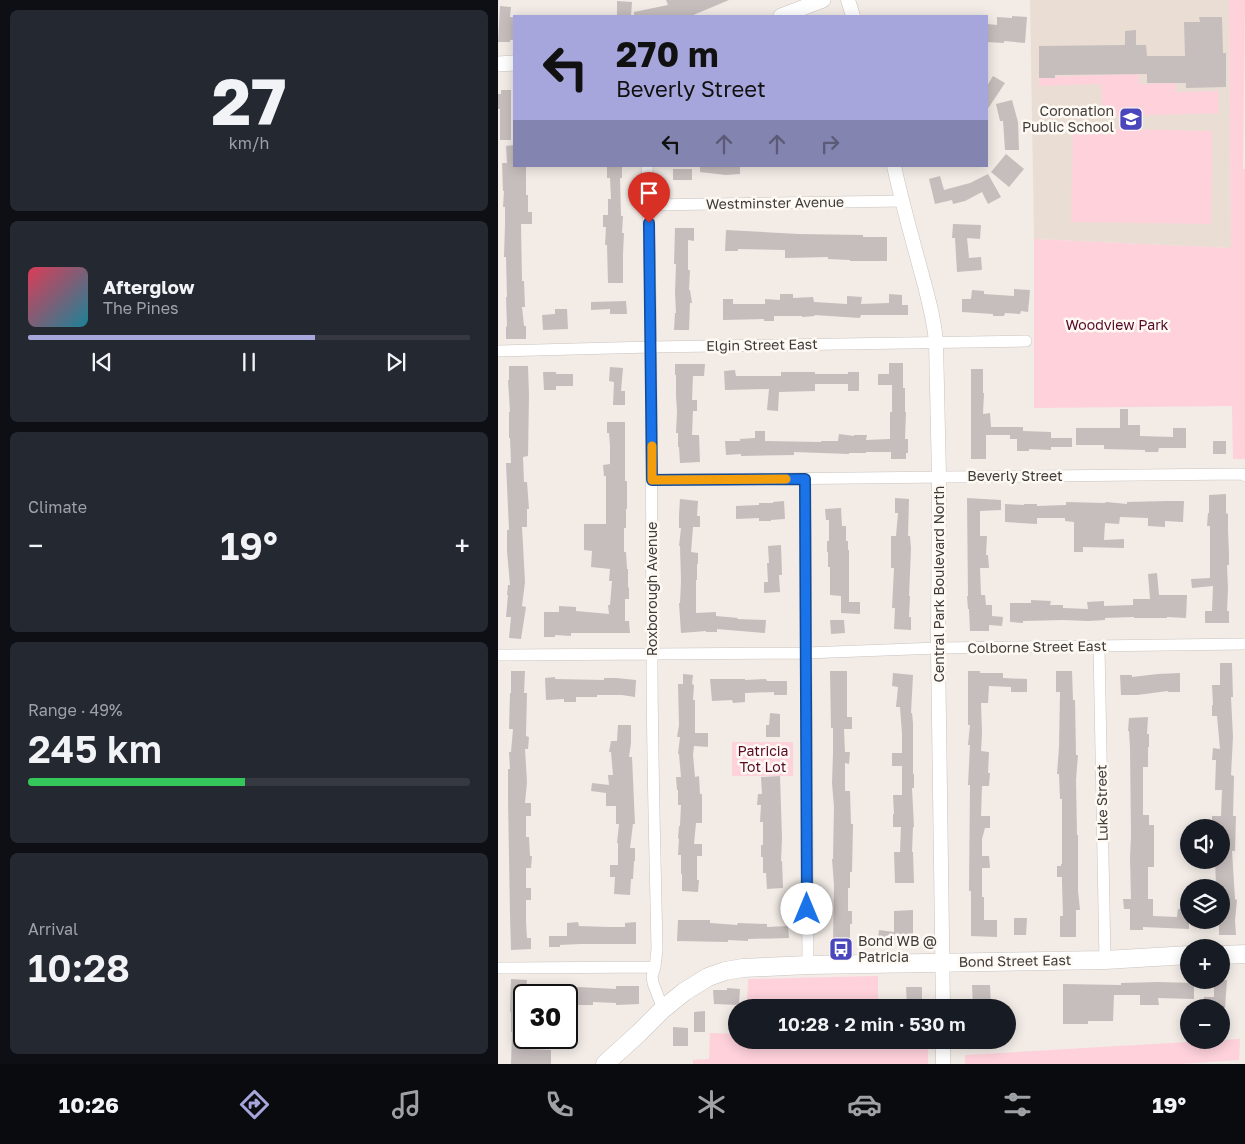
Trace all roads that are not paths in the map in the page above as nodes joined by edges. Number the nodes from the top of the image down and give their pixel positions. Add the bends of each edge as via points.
1 (823, 0) edge
2 (848, 0) edge
3 (784, 15) edge
4 (853, 15) edge
5 (498, 64) edge
6 (513, 64) edge
7 (647, 167) edge
8 (894, 167) edge
9 (902, 201) junction
10 (649, 206) junction
11 (1026, 341) dead end
12 (936, 342) junction
13 (651, 347) junction
14 (498, 351) edge
15 (1246, 476) edge
16 (939, 477) junction
17 (805, 479) junction
18 (652, 480) junction
19 (1246, 644) edge
20 (1100, 646) junction
21 (938, 648) junction
22 (806, 652) junction
23 (652, 654) junction
24 (498, 655) edge
25 (1246, 954) edge
26 (1230, 955) edge
27 (1180, 956) edge
28 (1105, 960) junction
29 (943, 962) junction
30 (808, 965) junction
31 (655, 967) junction
32 (498, 968) edge
33 (943, 999) edge
34 (663, 1009) junction
35 (943, 1049) edge
36 (605, 1064) edge
37 (943, 1064) edge

1 - 3 main road
2 - 4 street
5 - 6 main road
7 - 10 street, Roxborough Avenue
8 - 9 street, Central Park Boulevard North
9 - 10 street, Westminster Avenue
9 - 12 street, Central Park Boulevard North via 934,322
10 - 13 street, Roxborough Avenue
11 - 12 street, Elgin Street East
12 - 13 street, Elgin Street East
12 - 16 street, Central Park Boulevard North
13 - 14 street, Elgin Street East
13 - 18 street, Roxborough Avenue
15 - 16 street, Beverly Street
16 - 17 street, Beverly Street
16 - 21 street, Central Park Boulevard North
17 - 18 street, Beverly Street
17 - 22 street
18 - 23 street, Roxborough Avenue
19 - 20 street, Colborne Street East
20 - 21 street, Colborne Street East
20 - 28 street, Luke Street
21 - 22 street, Colborne Street East
21 - 29 street, Central Park Boulevard North
22 - 23 street, Colborne Street East
22 - 30 street
23 - 24 street, Colborne Street East
23 - 31 street, Roxborough Avenue
25 - 26 main road
27 - 28 main road, Bond Street East
28 - 29 main road, Bond Street East
29 - 30 main road, Bond Street East
29 - 33 street, Central Park Boulevard North
30 - 34 main road, Bond Street East via 725,971 697,983
31 - 32 street
31 - 34 street, Roxborough Avenue via 653,983
34 - 36 main road, Bond Street East
35 - 37 street

